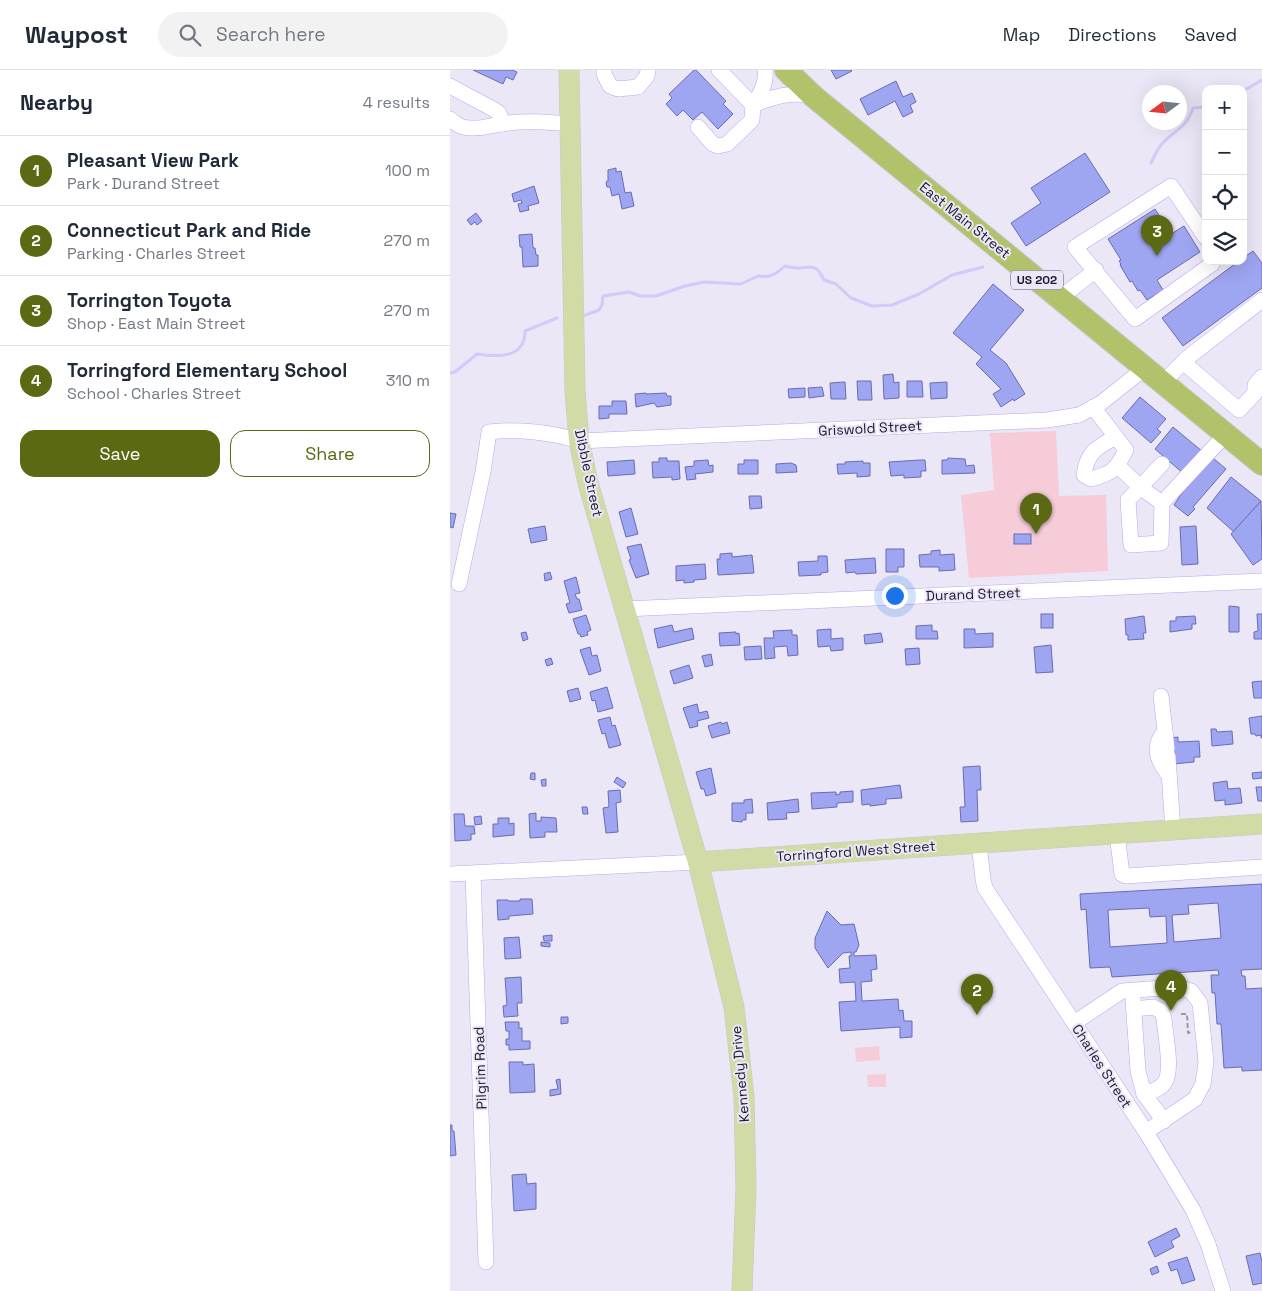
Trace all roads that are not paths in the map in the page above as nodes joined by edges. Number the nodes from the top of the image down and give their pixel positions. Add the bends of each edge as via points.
1 (569, 70) edge
2 (604, 70) edge
3 (648, 70) edge
4 (719, 70) edge
5 (765, 70) edge
6 (786, 70) edge
7 (450, 86) edge
8 (813, 96) junction
9 (753, 105) junction
10 (450, 119) edge
11 (502, 124) junction
12 (570, 124) junction
13 (698, 126) dead end
14 (1202, 232) edge
15 (1211, 265) edge
16 (1096, 270) junction
17 (1060, 298) junction
18 (1262, 300) edge
19 (1183, 362) junction
20 (1145, 368) junction
21 (1262, 376) edge
22 (1163, 383) junction
23 (1093, 408) junction
24 (1226, 434) junction
25 (1116, 437) junction
26 (579, 441) junction
27 (1162, 464) dead end
28 (1262, 464) edge
29 (1118, 466) junction
30 (1141, 488) junction
31 (1162, 503) junction
32 (1262, 581) edge
33 (459, 584) dead end
34 (624, 609) junction
35 (1161, 696) dead end
36 (1165, 731) junction
37 (1170, 777) junction
38 (1262, 824) edge
39 (1173, 831) junction
40 (1117, 834) junction
41 (979, 844) junction
42 (698, 862) junction
43 (1262, 867) edge
44 (450, 874) edge
45 (473, 874) junction
46 (1132, 990) junction
47 (1134, 1009) junction
48 (1074, 1023) junction
49 (1144, 1094) junction
50 (1164, 1121) junction
51 (1146, 1132) junction
52 (486, 1262) dead end
53 (742, 1291) edge
54 (1223, 1291) edge

1 - 12 main road, Dibble Street
2 - 3 street via 610,86 618,89 638,86
4 - 9 street
5 - 9 street via 764,84
6 - 8 highway, East Main Street / US 202
7 - 11 street via 493,108 499,113
8 - 9 street via 781,95
8 - 17 highway, East Main Street / US 202
9 - 13 street via 752,120 727,144 712,144
10 - 11 street via 459,126 470,128
11 - 12 street
12 - 26 main road, Dibble Street via 575,390
14 - 16 street via 1171,186 1075,247
15 - 16 street via 1135,318
16 - 17 street
17 - 20 highway, East Main Street / US 202
18 - 19 street
19 - 21 street via 1239,410 1255,393 1255,385
19 - 22 street
20 - 22 highway, East Main Street / US 202
20 - 23 street, Griswold Street
22 - 24 highway, East Main Street / US 202
23 - 25 street
23 - 26 street, Griswold Street via 1080,415 1047,420
24 - 28 highway, East Main Street / US 202
24 - 31 street
25 - 29 street via 1126,450
25 - 29 street via 1092,451 1084,475 1091,479 1108,475
26 - 33 street, Griswold Street via 565,436 517,431 489,432
26 - 34 main road, Dibble Street
27 - 30 street
29 - 30 street
30 - 31 street
30 - 31 street via 1128,500 1131,545 1161,543
32 - 34 street, Durand Street
34 - 42 main road, Dibble Street
35 - 36 street
36 - 37 street
36 - 37 street via 1159,739 1157,753
37 - 39 street
38 - 39 main road, Torringford West Street
39 - 40 main road, Torringford West Street
40 - 41 main road, Torringford West Street
40 - 43 street via 1122,874 1126,876
41 - 42 main road, Torringford West Street
41 - 48 street, Charles Street via 985,888
42 - 45 street, Torringford West Street
42 - 53 main road, Kennedy Drive via 734,1007 744,1097 746,1187
44 - 45 street, Torringford West Street
45 - 52 street, Pilgrim Road
46 - 47 street
46 - 48 street via 1122,991
46 - 50 street via 1176,986 1191,991 1200,1003 1206,1062 1203,1084 1195,1099
47 - 49 street via 1138,1071
47 - 49 street via 1153,1006 1161,1011 1164,1018 1169,1070 1161,1087
48 - 51 street, Charles Street
49 - 50 street
50 - 51 street
51 - 54 street, Charles Street via 1203,1229

